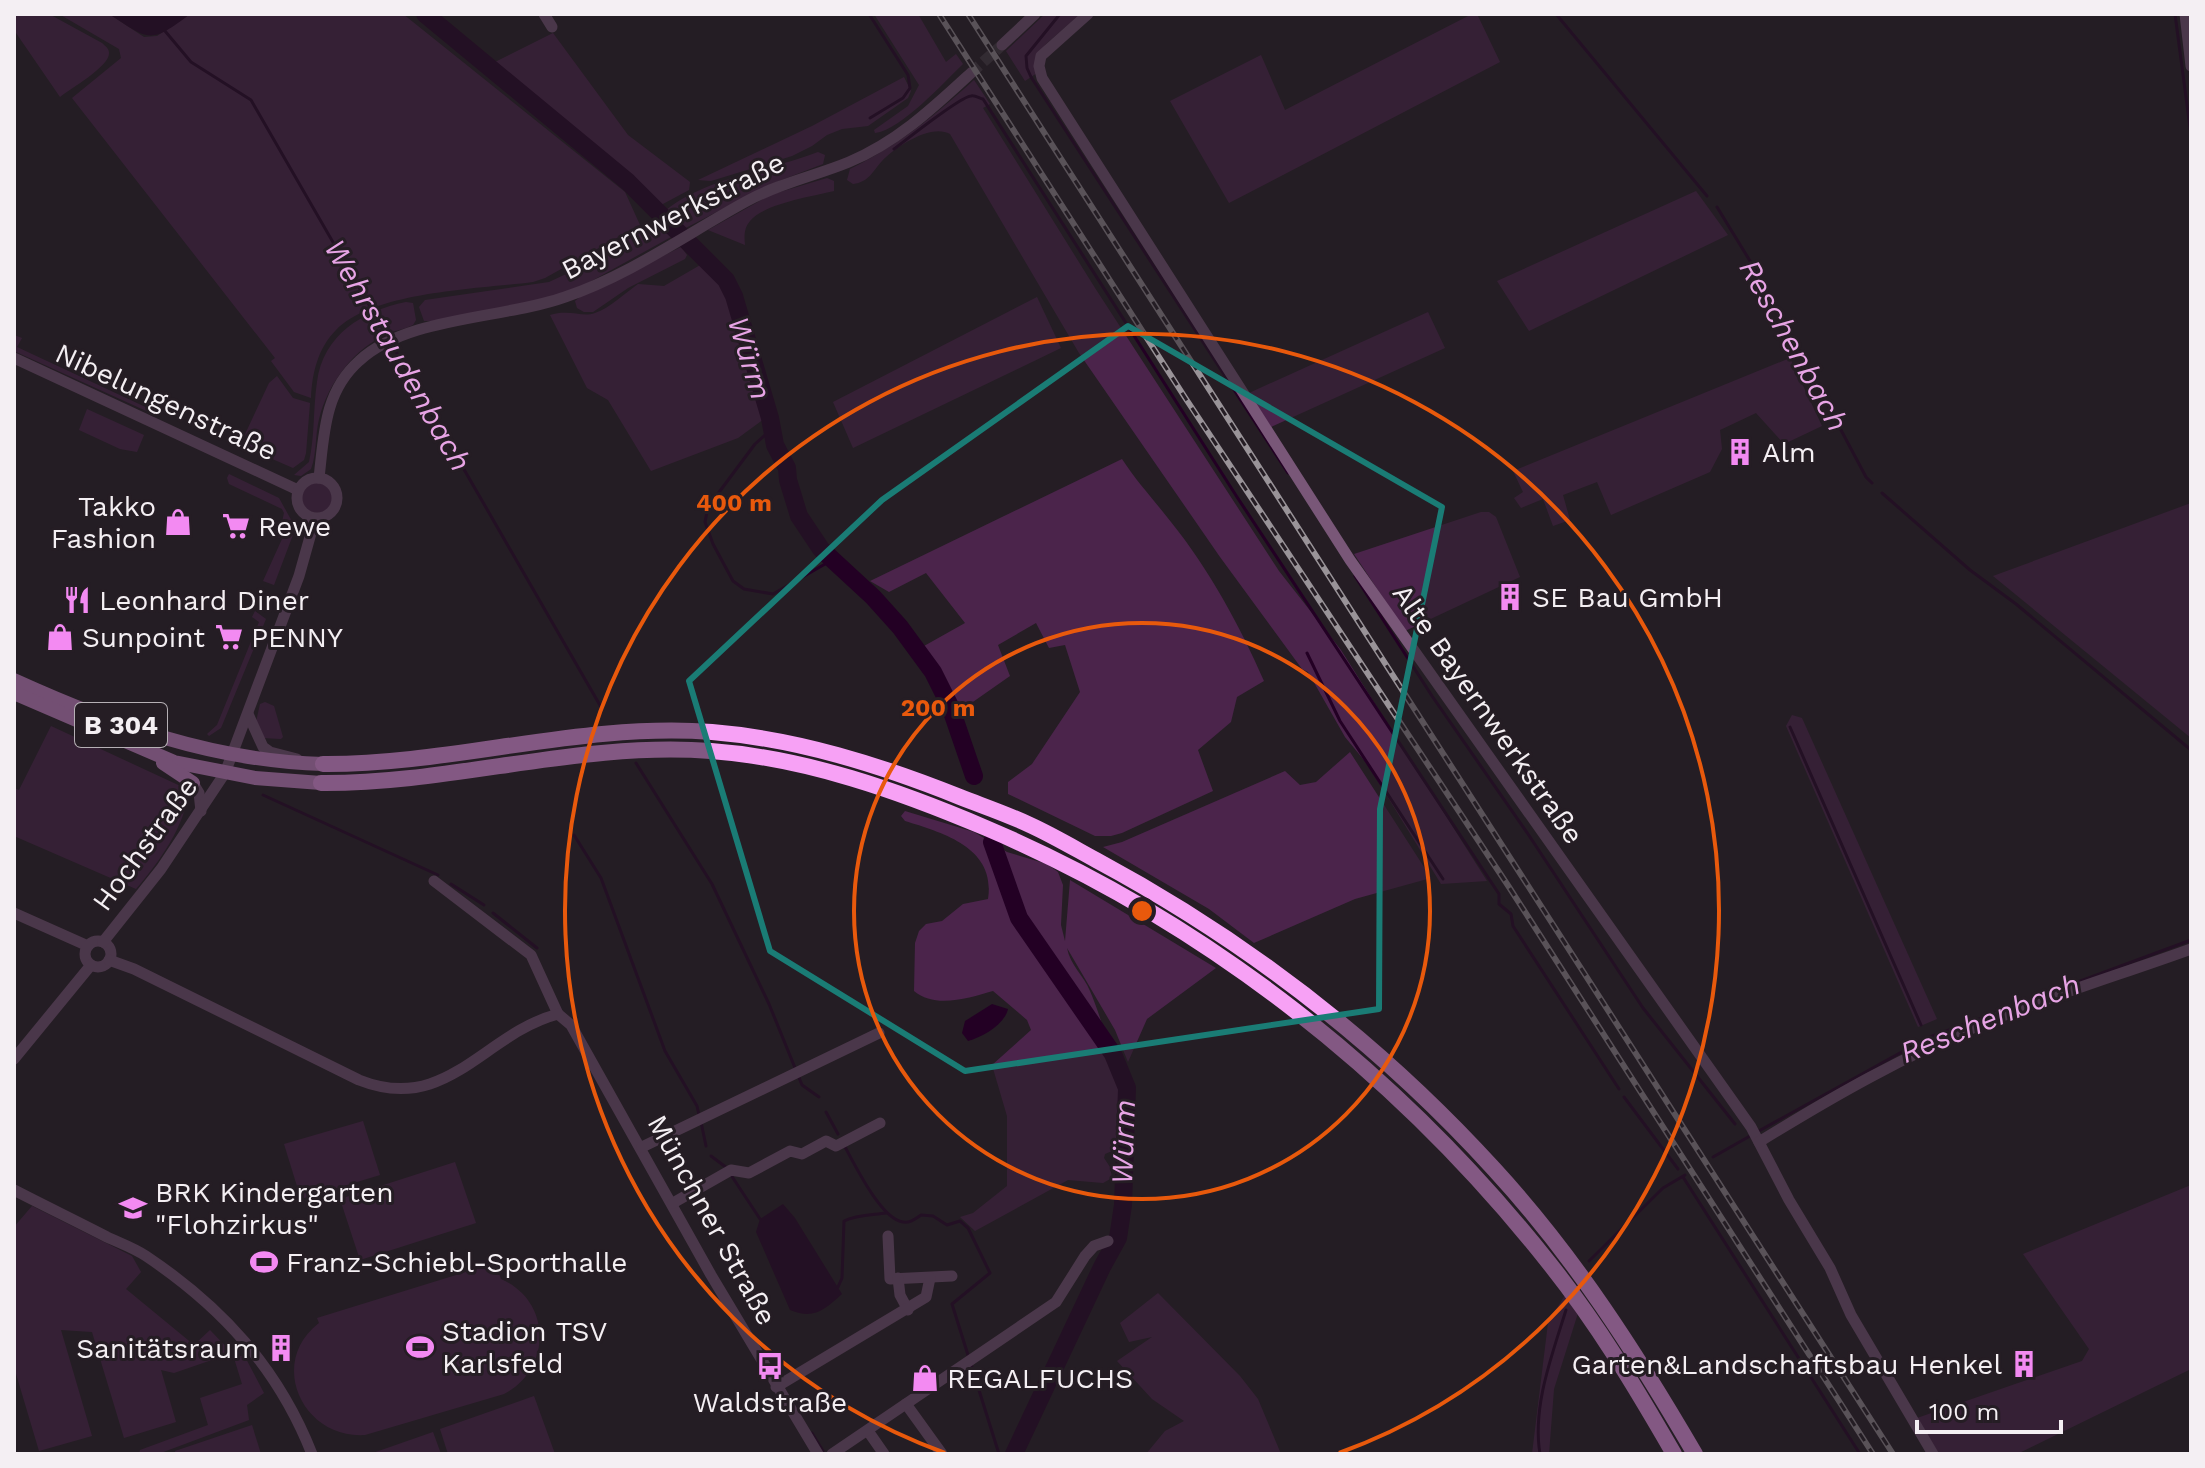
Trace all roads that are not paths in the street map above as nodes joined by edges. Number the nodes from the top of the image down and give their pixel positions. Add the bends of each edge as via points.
1 (544, 14) edge
2 (1035, 14) edge
3 (1088, 14) edge
4 (2185, 14) edge
5 (552, 27) dead end
6 (1002, 45) tunnel mouth
7 (2191, 66) edge
8 (971, 73) tunnel mouth
9 (14, 358) edge
10 (319, 478) junction
11 (298, 490) junction
12 (315, 519) junction
13 (14, 680) edge
14 (14, 693) edge
15 (48, 702) junction
16 (248, 714) junction
17 (146, 751) junction
18 (232, 755) junction
19 (305, 763) junction
20 (323, 764) joint
21 (225, 773) junction
22 (193, 783) joint
23 (321, 783) joint
24 (201, 811) junction
25 (434, 881) dead end
26 (14, 913) edge
27 (103, 942) junction
28 (88, 946) junction
29 (2191, 949) edge
30 (109, 960) junction
31 (91, 965) junction
32 (558, 1014) junction
33 (879, 1033) dead end
34 (14, 1059) edge
35 (880, 1123) dead end
36 (1756, 1136) junction
37 (642, 1147) junction
38 (14, 1190) edge
39 (673, 1203) junction
40 (888, 1236) dead end
41 (1108, 1241) dead end
42 (952, 1276) dead end
43 (898, 1278) junction
44 (930, 1278) junction
45 (908, 1310) junction
46 (776, 1387) junction
47 (906, 1404) junction
48 (868, 1431) junction
49 (312, 1454) edge
50 (818, 1454) edge
51 (832, 1454) edge
52 (884, 1454) edge
53 (942, 1454) edge
54 (1674, 1454) edge
55 (1695, 1454) edge
56 (1933, 1454) edge

1 - 5 street
2 - 6 street
3 - 36 street, Alte Bayernwerkstraße via 1041,56 1042,78 1350,560
4 - 7 street
8 - 10 street, Bayernwerkstraße via 876,149 760,194 594,286 553,302 383,343 359,361 336,391 326,419
9 - 11 street, Nibelungenstraße
10 - 11 street
10 - 12 street via 334,487 337,499 328,515
11 - 12 street via 298,507
12 - 16 street
13 - 15 main road, B 304
14 - 15 main road, B 304
15 - 17 main road, B 304
15 - 18 main road, B 304
16 - 18 street
16 - 19 street via 263,747
17 - 21 main road, B 304
17 - 22 main road
18 - 19 main road, B 304
18 - 21 street
19 - 20 main road, B 304
20 - 55 highway, B 304 via 381,762 603,733 717,733 851,759 1031,825 1214,929 1310,998 1406,1080 1495,1170 1566,1254 1635,1352
21 - 23 main road, B 304
21 - 24 street, Hochstraße
22 - 24 street
23 - 54 highway, B 304 via 415,778 604,751 714,751 847,777 948,812 1049,857 1218,955 1299,1013 1393,1093 1480,1180 1551,1265 1620,1363
24 - 27 street, Hochstraße
25 - 32 street, Münchner Straße via 531,955
26 - 28 street
27 - 28 street
27 - 30 street via 111,952
28 - 31 street via 85,954
29 - 36 street via 1986,1022
30 - 31 street via 99,967
30 - 32 street via 359,1080 399,1091 443,1079
31 - 34 street
32 - 37 street, Münchner Straße via 571,1025
33 - 37 street
35 - 39 street via 836,1146 826,1141 802,1154 790,1151 749,1173 728,1171
36 - 56 street, Alte Bayernwerkstraße via 1851,1315
37 - 39 street, Münchner Straße
38 - 49 street via 145,1256 221,1315 279,1386
39 - 46 street, Münchner Straße
40 - 43 street via 890,1279
41 - 47 street via 1085,1256 1056,1302
42 - 44 street
43 - 44 street
43 - 45 street
44 - 45 street via 926,1297
45 - 46 street
46 - 50 street, Münchner Straße
47 - 48 street
47 - 53 street
48 - 51 street
48 - 52 street

